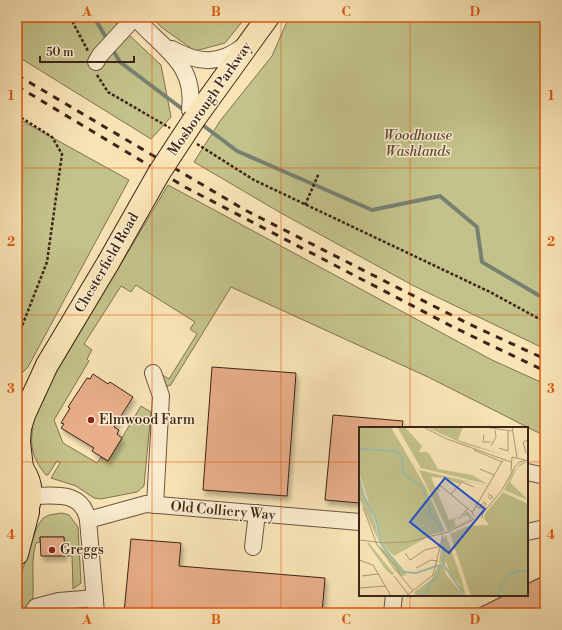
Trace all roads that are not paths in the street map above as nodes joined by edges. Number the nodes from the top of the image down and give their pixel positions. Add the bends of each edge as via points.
1 (135, 17) edge
2 (268, 17) edge
3 (255, 35) junction
4 (162, 44) junction
5 (98, 59) road end
6 (192, 114) junction
7 (167, 162) joint
8 (47, 365) junction
9 (154, 373) dead end
10 (17, 397) edge
11 (20, 465) edge
12 (528, 472) edge
13 (545, 476) edge
14 (30, 501) junction
15 (155, 505) junction
16 (256, 514) junction
17 (88, 520) junction
18 (359, 522) edge
19 (17, 526) edge
20 (545, 528) edge
21 (528, 532) edge
22 (253, 547) dead end
23 (17, 554) edge
24 (394, 596) edge
25 (95, 605) edge
26 (60, 607) edge
27 (34, 610) edge
28 (392, 613) edge

1 - 4 street
1 - 5 street
2 - 3 highway, Mosborough Parkway
3 - 4 street via 233,53 208,61 192,59
3 - 6 highway, Mosborough Parkway
4 - 6 street via 178,60 187,75 192,93
6 - 7 highway, Mosborough Parkway, bridge
7 - 8 highway, Chesterfield Road, bridge
8 - 10 highway, Chesterfield Road
8 - 11 highway, Chesterfield Road via 20,428
9 - 15 street via 161,396
11 - 14 highway, Chesterfield Road via 29,482
12 - 13 street
14 - 17 street via 63,496 76,500 84,508
14 - 19 highway
14 - 23 highway
15 - 16 street, Old Colliery Way
15 - 17 street, Old Colliery Way via 146,504
16 - 18 street, Old Colliery Way
16 - 22 street
17 - 25 street
20 - 21 street
24 - 28 street
25 - 26 street
26 - 27 street

